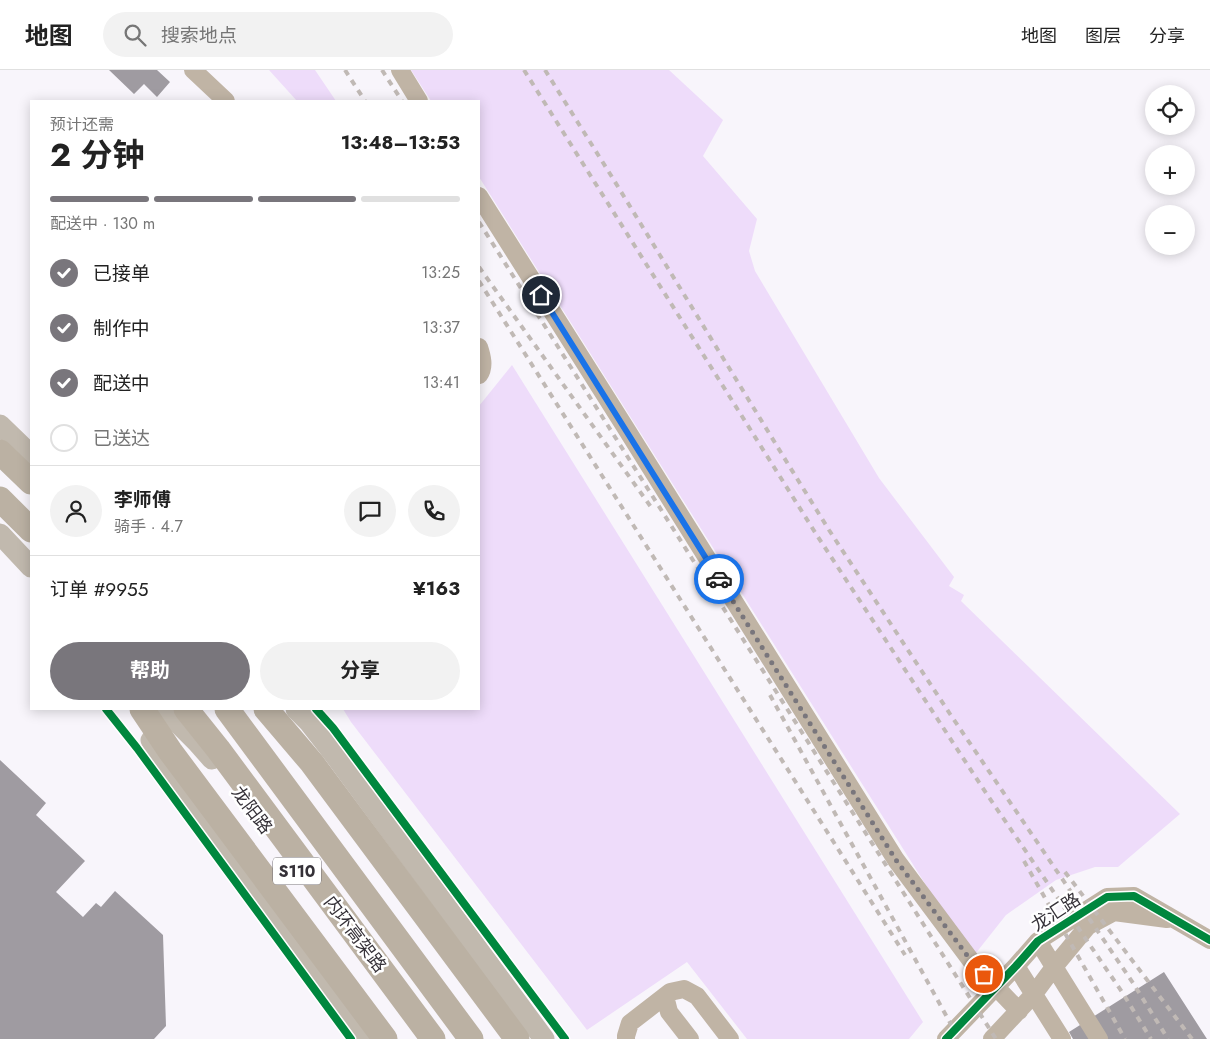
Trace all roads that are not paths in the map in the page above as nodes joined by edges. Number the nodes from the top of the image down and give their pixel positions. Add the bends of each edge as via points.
1 (193, 70) edge
2 (400, 70) edge
3 (225, 100) edge
4 (418, 100) edge
5 (480, 198) edge
6 (480, 350) edge
7 (480, 374) edge
8 (0, 424) edge
9 (0, 452) edge
10 (30, 453) edge
11 (30, 481) edge
12 (0, 499) edge
13 (30, 529) edge
14 (0, 534) edge
15 (30, 566) edge
16 (135, 710) edge
17 (143, 710) edge
18 (165, 710) edge
19 (187, 710) edge
20 (228, 710) edge
21 (237, 710) edge
22 (267, 710) edge
23 (297, 710) edge
24 (1175, 920) junction
25 (1210, 940) edge
26 (1038, 941) junction
27 (1016, 966) junction
28 (1054, 966) junction
29 (995, 986) junction
30 (1034, 994) junction
31 (665, 996) junction
32 (1019, 1011) junction
33 (363, 1039) edge
34 (385, 1039) edge
35 (422, 1039) edge
36 (434, 1039) edge
37 (471, 1039) edge
38 (482, 1039) edge
39 (517, 1039) edge
40 (544, 1039) edge
41 (626, 1039) edge
42 (674, 1039) edge
43 (690, 1039) edge
44 (730, 1039) edge
45 (946, 1039) edge
46 (992, 1039) edge
47 (1062, 1039) edge
48 (1099, 1039) edge

1 - 3 street
2 - 4 street
5 - 29 street via 896,860 972,962
6 - 7 street
8 - 10 main road
9 - 11 highway
12 - 13 highway
14 - 15 main road
16 - 33 main road, S110 via 161,760 201,821
17 - 34 highway via 170,752
18 - 35 main road, 龙阳路 / S110 via 235,786
19 - 36 highway, 内环高架路
20 - 37 highway, 内环高架路
21 - 38 main road, S110
22 - 39 highway via 312,763
23 - 40 main road via 334,754
24 - 25 street, 龙汇路
24 - 26 street, 龙汇路 via 1134,896 1106,897
24 - 28 street, 龙汇路 via 1114,912 1088,926
26 - 27 street, 龙汇路
26 - 28 street
27 - 29 street, 龙汇路
27 - 30 street
28 - 30 street, 龙汇路
28 - 48 street
29 - 32 street
29 - 45 street, 龙汇路
30 - 32 street, 龙汇路
30 - 47 street
31 - 41 street via 630,1023
31 - 42 street via 660,1012
31 - 43 street via 669,1012
31 - 44 street via 684,989 697,996
32 - 46 street, 龙汇路

